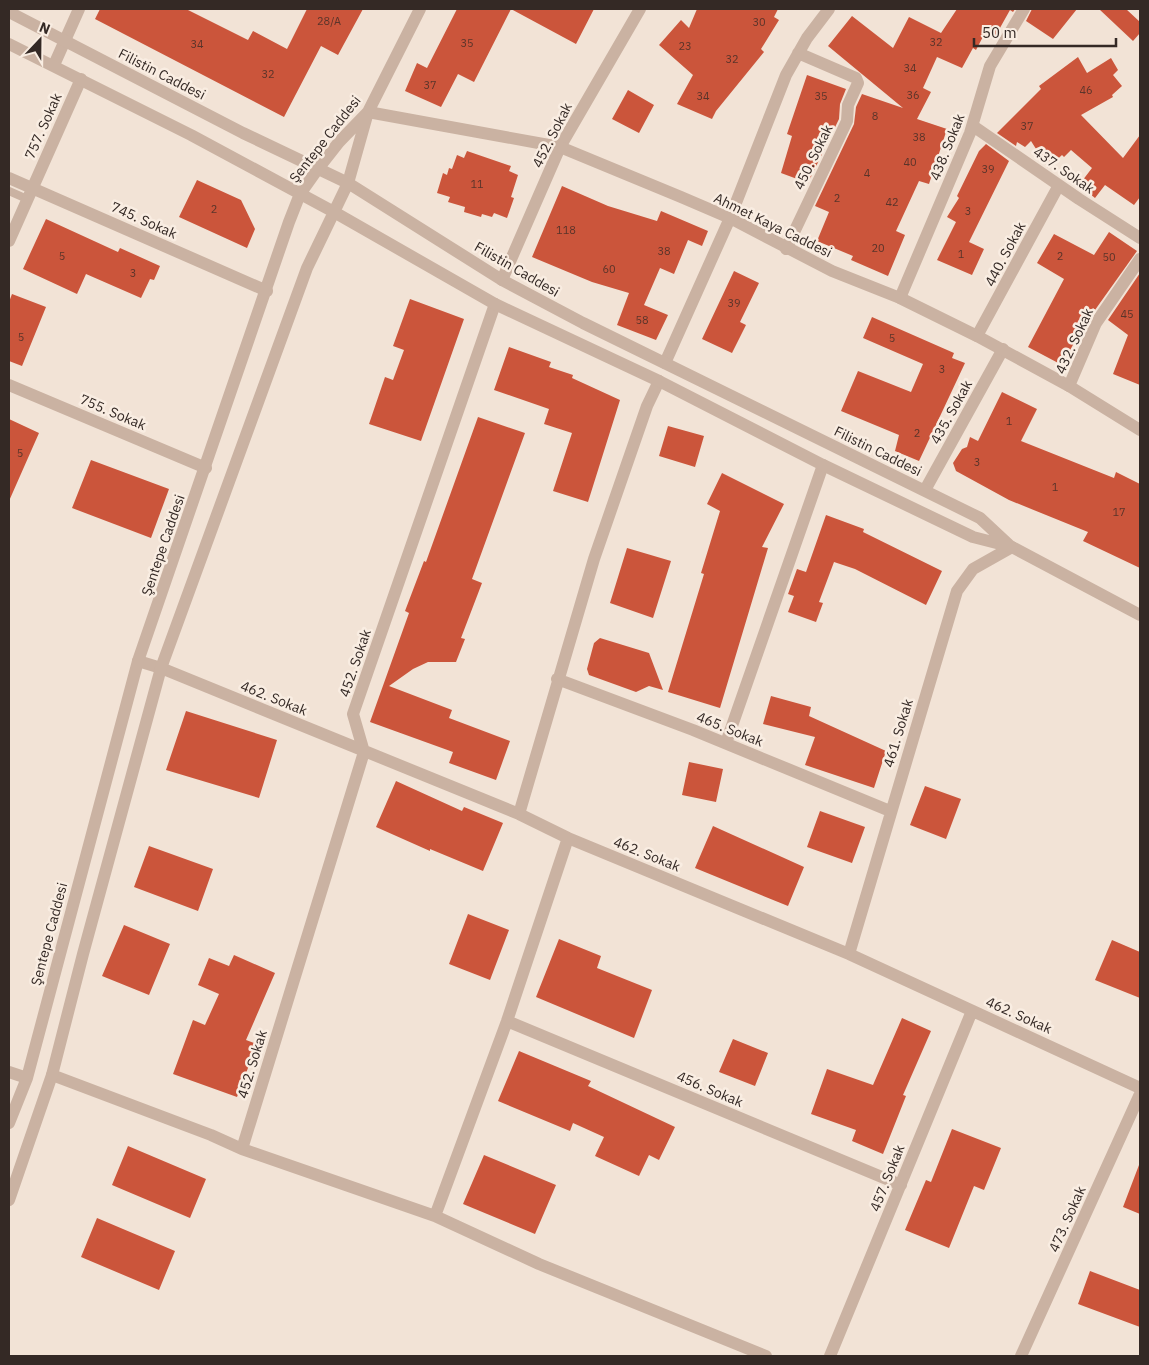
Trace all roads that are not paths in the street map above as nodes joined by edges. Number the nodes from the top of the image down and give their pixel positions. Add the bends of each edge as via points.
1 (79, 9) edge
2 (420, 9) edge
3 (640, 9) edge
4 (829, 9) edge
5 (1024, 9) edge
6 (9, 12) edge
7 (65, 41) junction
8 (9, 44) edge
9 (798, 53) junction
10 (54, 65) junction
11 (81, 79) junction
12 (368, 112) junction
13 (973, 126) junction
14 (560, 148) junction
15 (317, 170) junction
16 (9, 178) edge
17 (348, 183) junction
18 (1059, 186) junction
19 (9, 191) edge
20 (30, 194) junction
21 (300, 194) junction
22 (334, 212) junction
23 (730, 218) junction
24 (1140, 238) edge
25 (9, 241) edge
26 (786, 249) junction
27 (1140, 259) edge
28 (502, 280) junction
29 (267, 291) junction
30 (900, 298) junction
31 (494, 304) junction
32 (977, 336) junction
33 (1003, 349) junction
34 (665, 363) junction
35 (659, 380) junction
36 (9, 385) edge
37 (1069, 386) junction
38 (1140, 430) edge
39 (823, 465) junction
40 (206, 468) junction
41 (925, 490) junction
42 (1012, 548) junction
43 (1140, 615) edge
44 (138, 661) junction
45 (162, 668) junction
46 (557, 679) junction
47 (726, 744) junction
48 (364, 752) junction
49 (890, 811) junction
50 (519, 814) junction
51 (568, 838) junction
52 (849, 954) junction
53 (972, 1011) junction
54 (507, 1021) junction
55 (9, 1072) edge
56 (52, 1075) junction
57 (27, 1078) junction
58 (1140, 1088) edge
59 (1140, 1094) edge
60 (9, 1123) edge
61 (242, 1149) junction
62 (901, 1185) junction
63 (9, 1200) edge
64 (435, 1216) junction
65 (766, 1356) edge
66 (830, 1356) edge
67 (1021, 1356) edge

1 - 7 street
2 - 12 street, Şentepe Caddesi
3 - 14 street, 452. Sokak
4 - 9 street
5 - 13 street, 438. Sokak via 990,66
6 - 7 street, Filistin Caddesi
7 - 10 street
7 - 15 street, Filistin Caddesi
8 - 10 street, Filistin Caddesi
9 - 23 street via 780,90
9 - 26 street, 450. Sokak via 856,78 858,83 848,105 847,121
10 - 11 street, Filistin Caddesi
11 - 20 street, 757. Sokak
11 - 21 street, Filistin Caddesi
12 - 14 street, Ahmet Kaya Caddesi
12 - 15 street, Şentepe Caddesi
12 - 17 street
13 - 18 street, 437. Sokak
13 - 30 street, 438. Sokak
14 - 23 street, Ahmet Kaya Caddesi
14 - 28 street, 452. Sokak
15 - 17 street, Filistin Caddesi
15 - 21 street, Şentepe Caddesi
16 - 20 street, 745. Sokak
17 - 22 street
17 - 28 street, Filistin Caddesi
18 - 24 street, 437. Sokak
18 - 32 street, 440. Sokak
19 - 20 lane
20 - 25 street, 757. Sokak
20 - 29 street, 745. Sokak
21 - 22 street, Filistin Caddesi
21 - 29 street, Şentepe Caddesi
22 - 31 street, Filistin Caddesi
22 - 45 street via 307,268
23 - 26 street, Ahmet Kaya Caddesi
23 - 34 street
26 - 30 street, Ahmet Kaya Caddesi
27 - 37 street, 432. Sokak via 1096,323
28 - 34 street, Filistin Caddesi
29 - 40 street, Şentepe Caddesi
30 - 32 street, Ahmet Kaya Caddesi
31 - 35 street, Filistin Caddesi
31 - 48 street, 452. Sokak via 353,714
32 - 33 street, Ahmet Kaya Caddesi
33 - 37 street, Ahmet Kaya Caddesi
33 - 41 street, 435. Sokak
34 - 41 street, Filistin Caddesi
35 - 39 street, Filistin Caddesi
35 - 46 street via 600,541
36 - 40 street, 755. Sokak
37 - 38 street, Ahmet Kaya Caddesi
39 - 42 street, Filistin Caddesi via 973,537
39 - 47 street
40 - 44 street, Şentepe Caddesi
41 - 42 street, Filistin Caddesi via 980,518
42 - 43 street, Filistin Caddesi
42 - 49 street, 461. Sokak via 974,569 957,591
44 - 45 street, 462. Sokak
44 - 57 street, Şentepe Caddesi
45 - 48 street, 462. Sokak
45 - 56 street
46 - 47 street, 465. Sokak
46 - 50 street
47 - 49 street, 465. Sokak
48 - 50 street, 462. Sokak
48 - 61 street, 452. Sokak
49 - 52 street, 461. Sokak
50 - 51 street, 462. Sokak
51 - 52 street, 462. Sokak
51 - 54 street
52 - 53 street, 462. Sokak
53 - 58 street, 462. Sokak
53 - 62 street, 457. Sokak
54 - 62 street, 456. Sokak
54 - 64 street
55 - 57 street
56 - 61 street
56 - 63 street
57 - 60 street, Şentepe Caddesi
59 - 67 street, 473. Sokak
61 - 64 street
62 - 66 street, 457. Sokak
64 - 65 street via 539,1264

